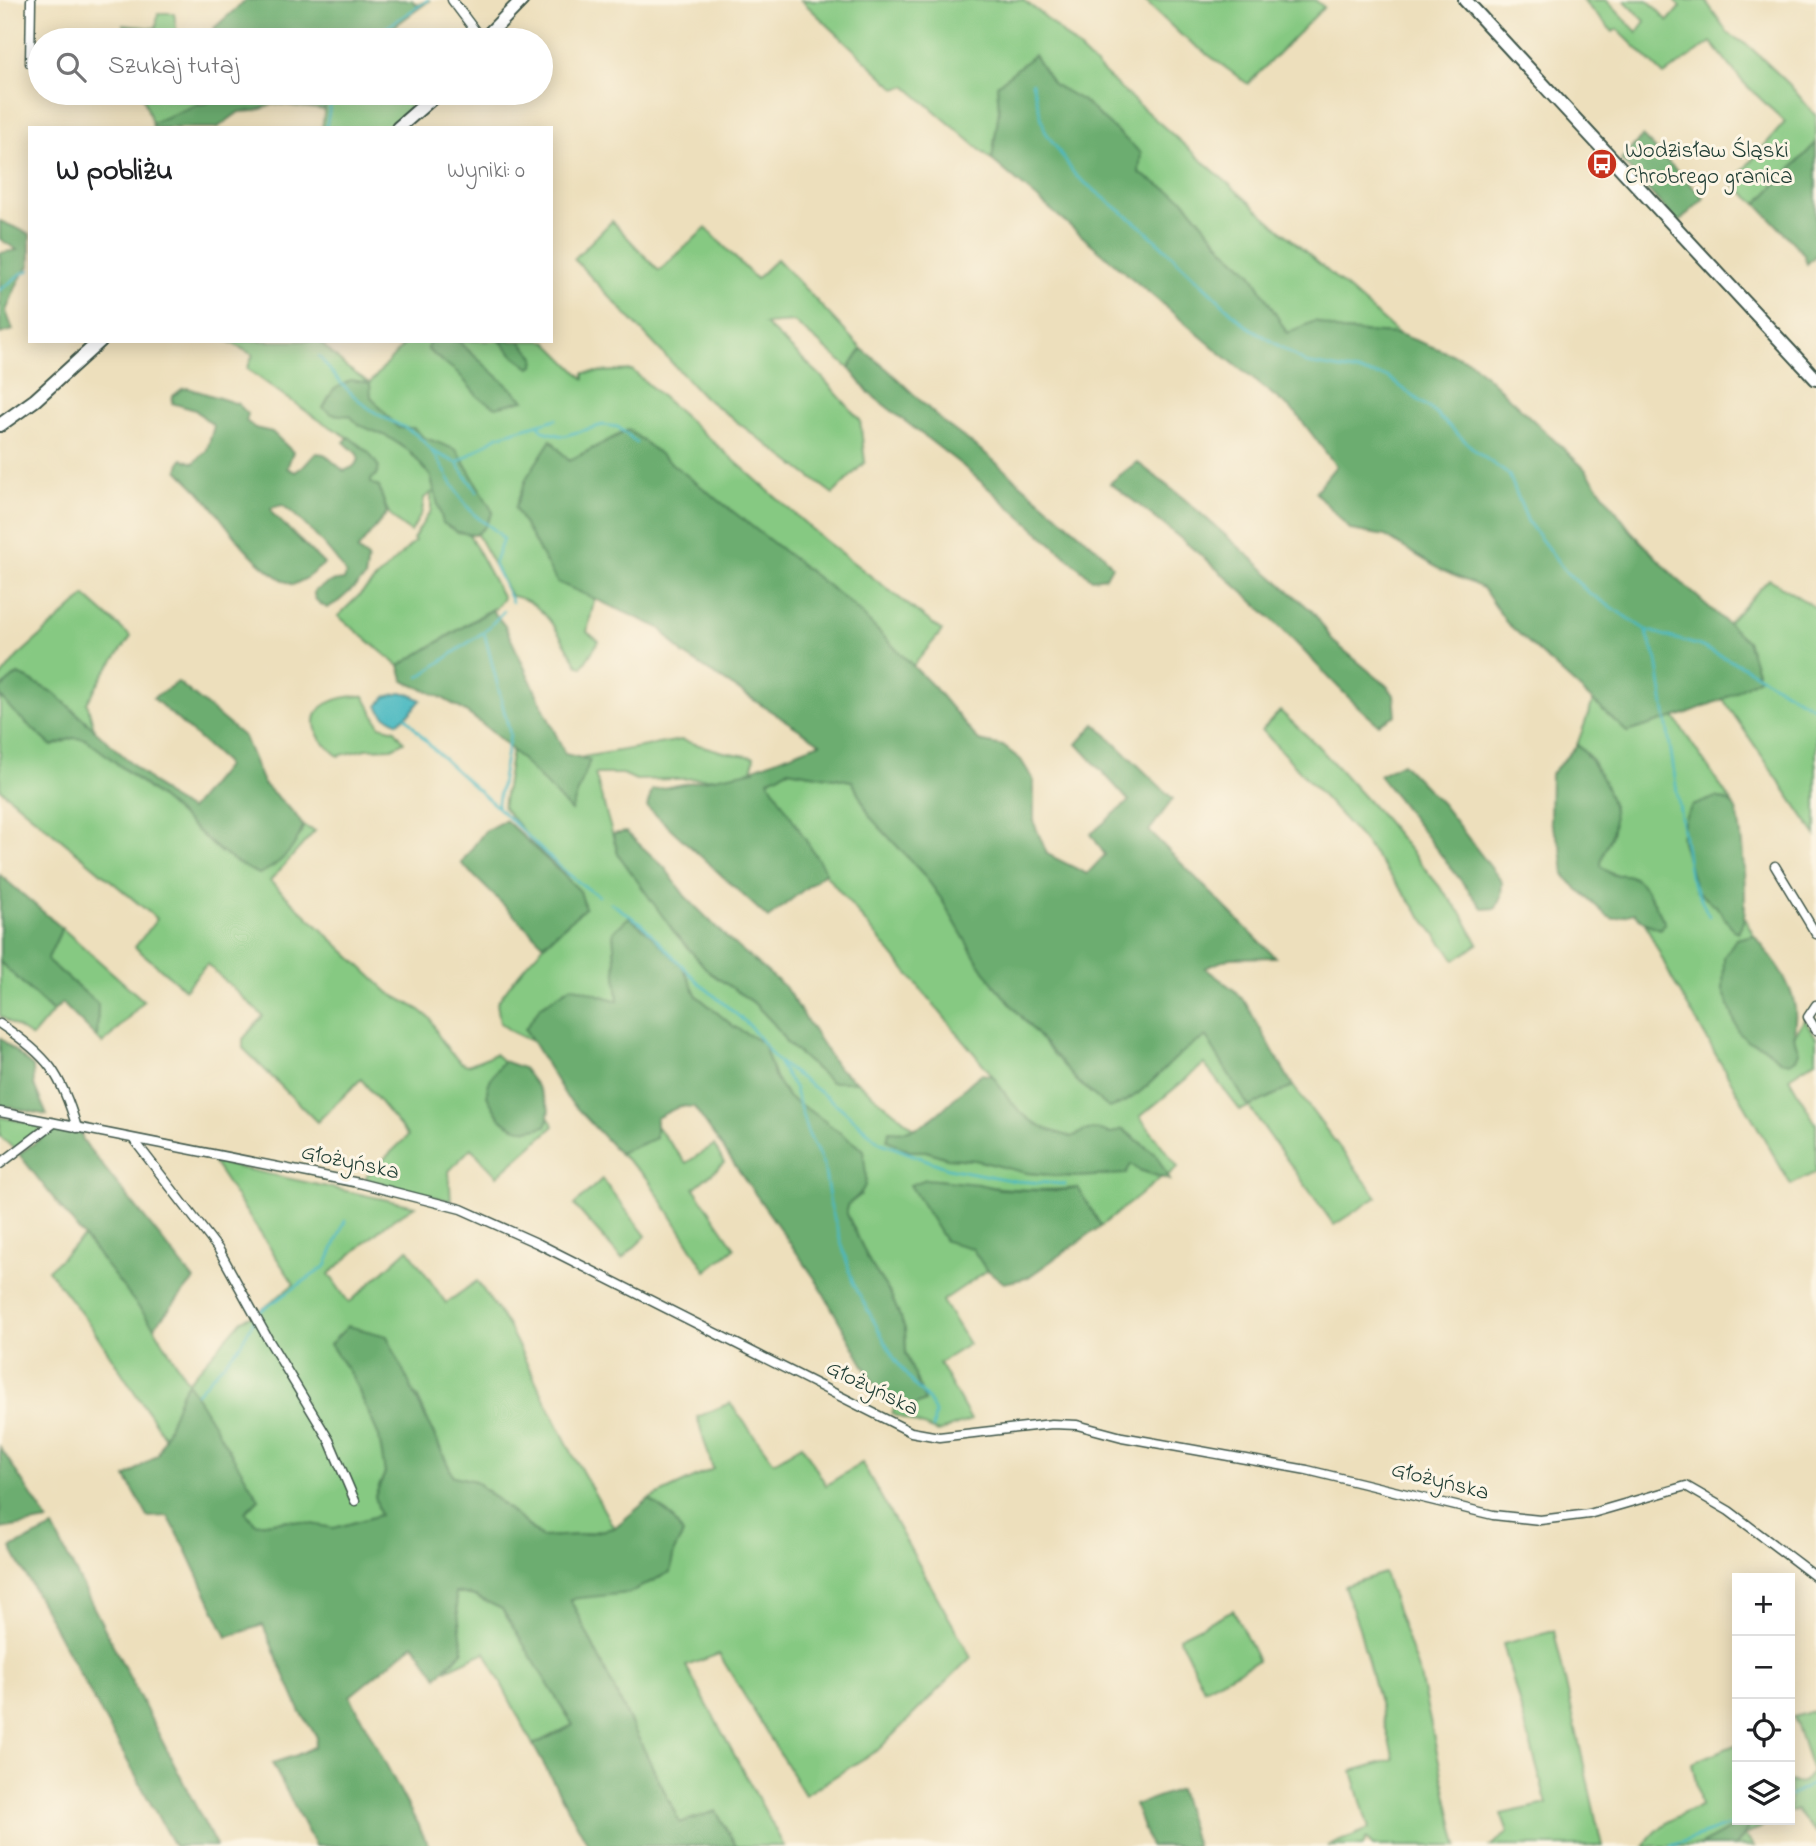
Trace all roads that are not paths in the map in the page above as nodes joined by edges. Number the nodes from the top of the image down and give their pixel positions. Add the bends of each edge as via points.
1 (31, 0) edge
2 (452, 0) edge
3 (1465, 0) edge
4 (519, 1) edge
5 (31, 28) edge
6 (473, 28) edge
7 (493, 28) edge
8 (426, 105) edge
9 (401, 126) edge
10 (98, 343) edge
11 (1816, 379) edge
12 (0, 425) edge
13 (1775, 866) dead end
14 (1816, 934) edge
15 (1816, 1005) edge
16 (0, 1024) edge
17 (1816, 1030) edge
18 (0, 1112) edge
19 (54, 1123) junction
20 (77, 1128) junction
21 (134, 1140) junction
22 (0, 1164) edge
23 (355, 1501) dead end
24 (1816, 1577) edge

1 - 5 street
2 - 6 street
3 - 11 street
4 - 7 street
8 - 9 street
10 - 12 street
13 - 14 street
15 - 17 street via 1808,1017
16 - 20 street via 50,1063 69,1099
18 - 19 street, Głożyńska
19 - 20 street, Głożyńska
19 - 22 street
20 - 21 street, Głożyńska
21 - 23 street via 219,1250 329,1440
21 - 24 street, Głożyńska via 359,1183 461,1209 911,1432 939,1437 1077,1425 1134,1440 1307,1470 1493,1515 1540,1520 1588,1514 1686,1486 1729,1511

